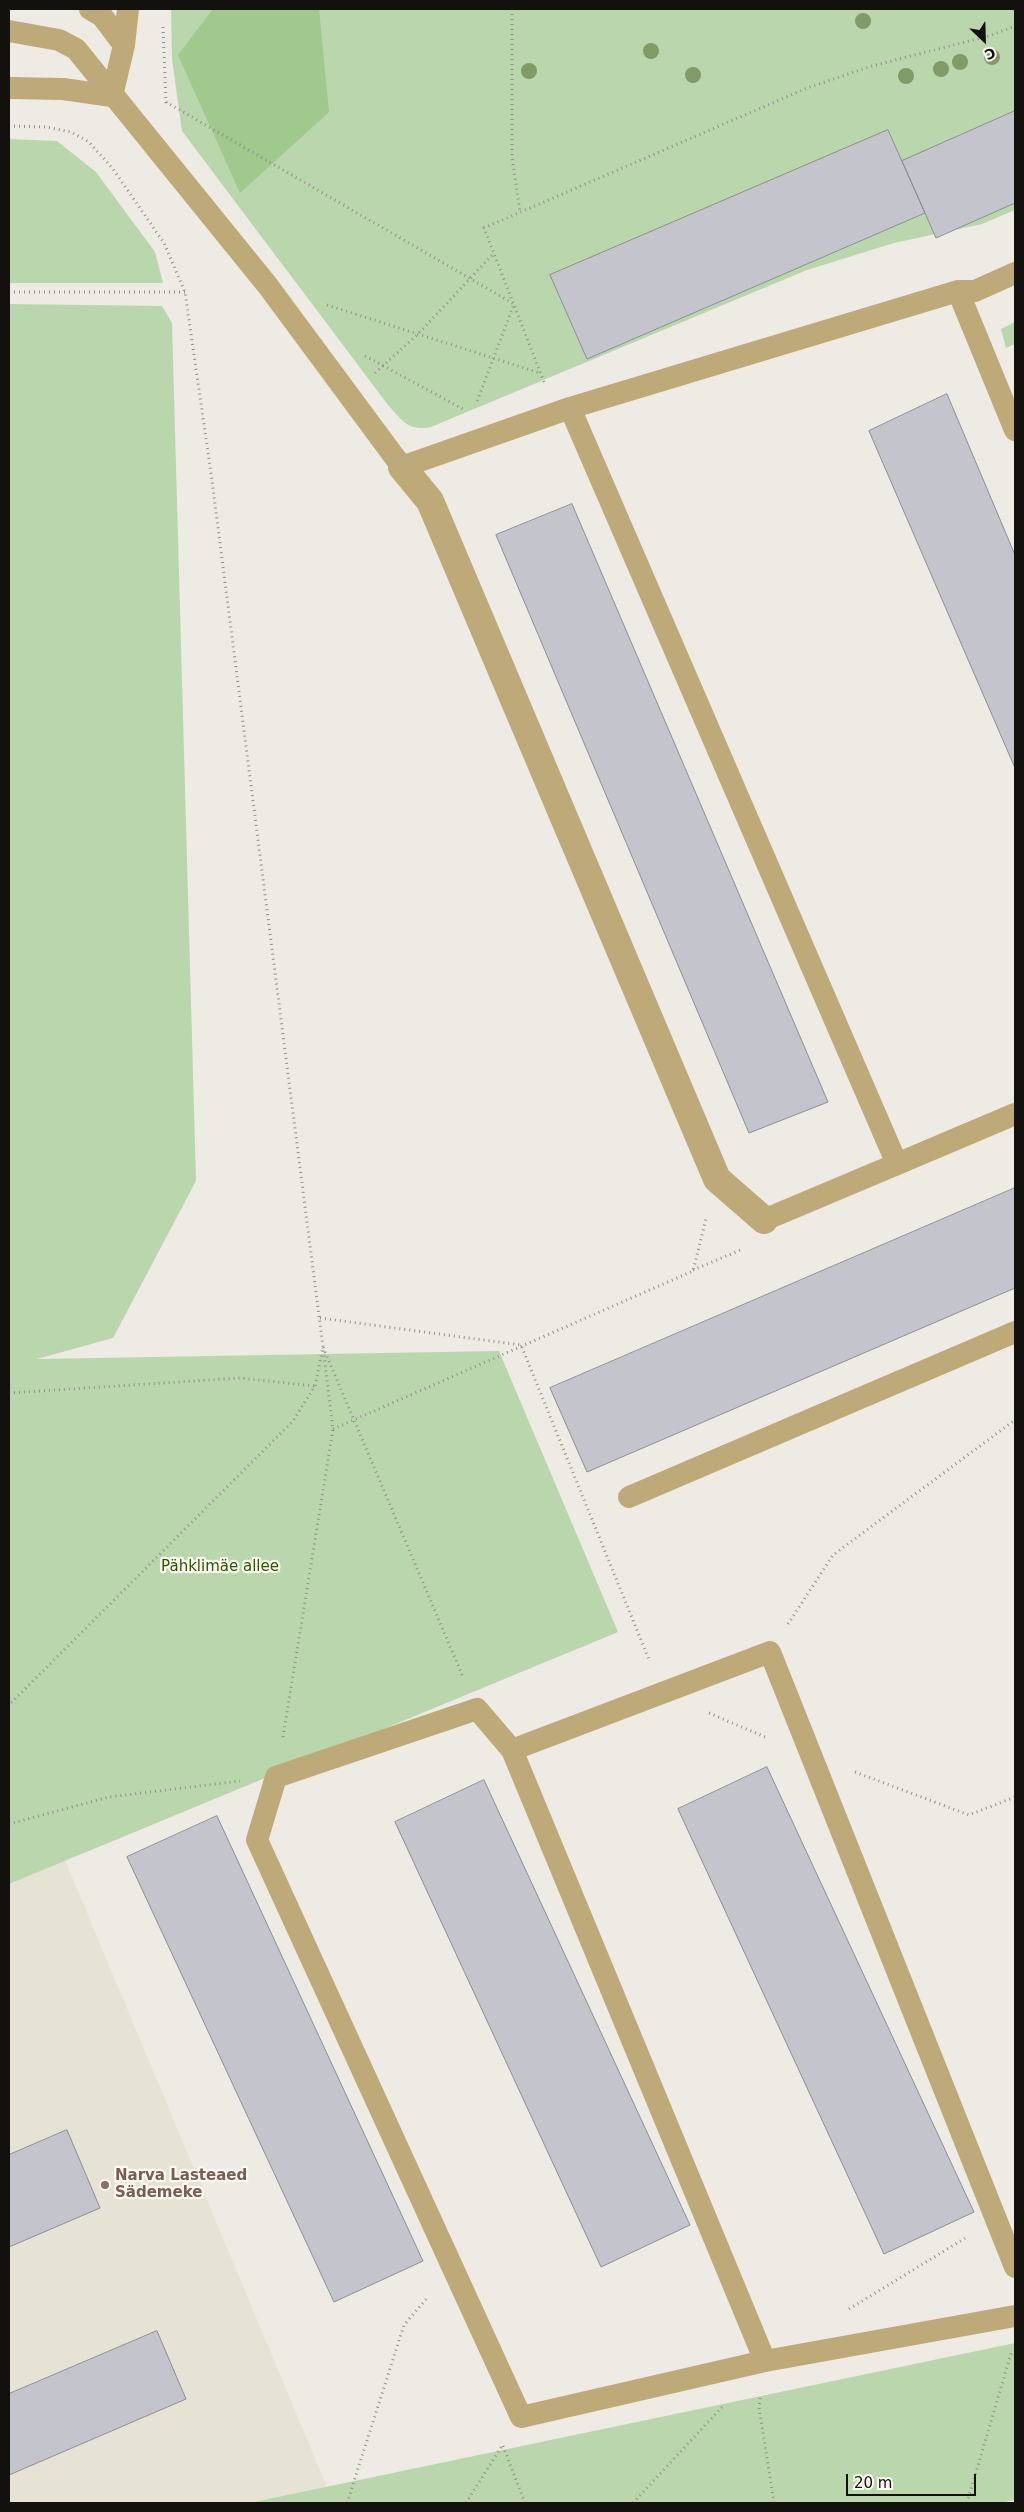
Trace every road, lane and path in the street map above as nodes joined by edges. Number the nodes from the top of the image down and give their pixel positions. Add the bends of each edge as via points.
1 (90, 9) edge
2 (128, 9) edge
3 (512, 9) edge
4 (1015, 26) edge
5 (9, 31) edge
6 (124, 46) junction
7 (9, 88) edge
8 (112, 96) junction
9 (166, 102) dead end
10 (9, 126) edge
11 (520, 212) junction
12 (494, 253) junction
13 (1015, 273) edge
14 (469, 279) junction
15 (958, 291) junction
16 (9, 292) edge
17 (185, 292) junction
18 (324, 304) dead end
19 (514, 304) junction
20 (417, 335) junction
21 (360, 354) dead end
22 (493, 357) junction
23 (384, 366) junction
24 (540, 373) junction
25 (372, 376) dead end
26 (475, 406) dead end
27 (464, 410) dead end
28 (564, 410) junction
29 (1015, 430) edge
30 (402, 467) junction
31 (1015, 1114) edge
32 (896, 1164) junction
33 (717, 1179) junction
34 (764, 1220) joint
35 (320, 1318) junction
36 (1015, 1332) edge
37 (521, 1345) junction
38 (323, 1347) junction
39 (316, 1386) junction
40 (9, 1393) edge
41 (355, 1420) junction
42 (1015, 1420) edge
43 (333, 1429) junction
44 (629, 1497) dead end
45 (770, 1652) junction
46 (663, 1693) junction
47 (9, 1705) edge
48 (477, 1709) junction
49 (512, 1750) junction
50 (812, 1756) junction
51 (276, 1777) junction
52 (1015, 1797) edge
53 (9, 1824) edge
54 (1015, 2267) edge
55 (453, 2269) junction
56 (1015, 2316) edge
57 (1015, 2340) edge
58 (765, 2360) junction
59 (521, 2416) junction
60 (502, 2445) junction
61 (348, 2503) edge
62 (466, 2503) edge
63 (525, 2503) edge
64 (774, 2503) edge
65 (967, 2503) edge

1 - 6 lane via 102,16
2 - 6 lane
3 - 11 path via 512,157
4 - 11 path via 989,36 872,66 807,88
5 - 8 lane via 59,40 76,49
6 - 8 lane
7 - 8 lane via 63,89
8 - 30 lane via 268,286
9 - 14 path
10 - 17 path via 46,127 71,132 89,142 113,169 164,243
11 - 12 path via 484,228
12 - 14 path
12 - 19 path
13 - 15 lane via 975,291
14 - 19 path
14 - 20 path
15 - 28 lane
15 - 29 lane
16 - 17 path
17 - 35 path
18 - 20 path
19 - 22 path
19 - 24 path
20 - 22 path
20 - 23 path
21 - 23 path
22 - 24 path
22 - 26 path
23 - 25 path
23 - 27 path
24 - 28 path
28 - 30 lane
28 - 32 lane
30 - 33 street via 430,500
31 - 32 lane
32 - 34 lane
33 - 34 street
33 - 37 path via 693,1271
35 - 37 path
35 - 38 path
36 - 44 lane
37 - 41 path
37 - 46 path
38 - 39 path
38 - 41 path
38 - 43 path
39 - 40 path via 240,1378
39 - 47 path via 293,1421
41 - 43 path
41 - 48 path
42 - 45 path via 833,1555
43 - 51 path
45 - 46 lane
45 - 50 lane
46 - 49 lane
46 - 50 path
48 - 49 lane
48 - 51 lane
49 - 58 lane
50 - 52 path via 970,1815
50 - 54 lane
51 - 53 path via 109,1797
51 - 55 lane via 257,1840
55 - 59 lane
55 - 61 path via 404,2325
56 - 58 lane
57 - 65 path
58 - 59 lane
58 - 64 path via 759,2407
59 - 60 path
60 - 62 path
60 - 63 path

